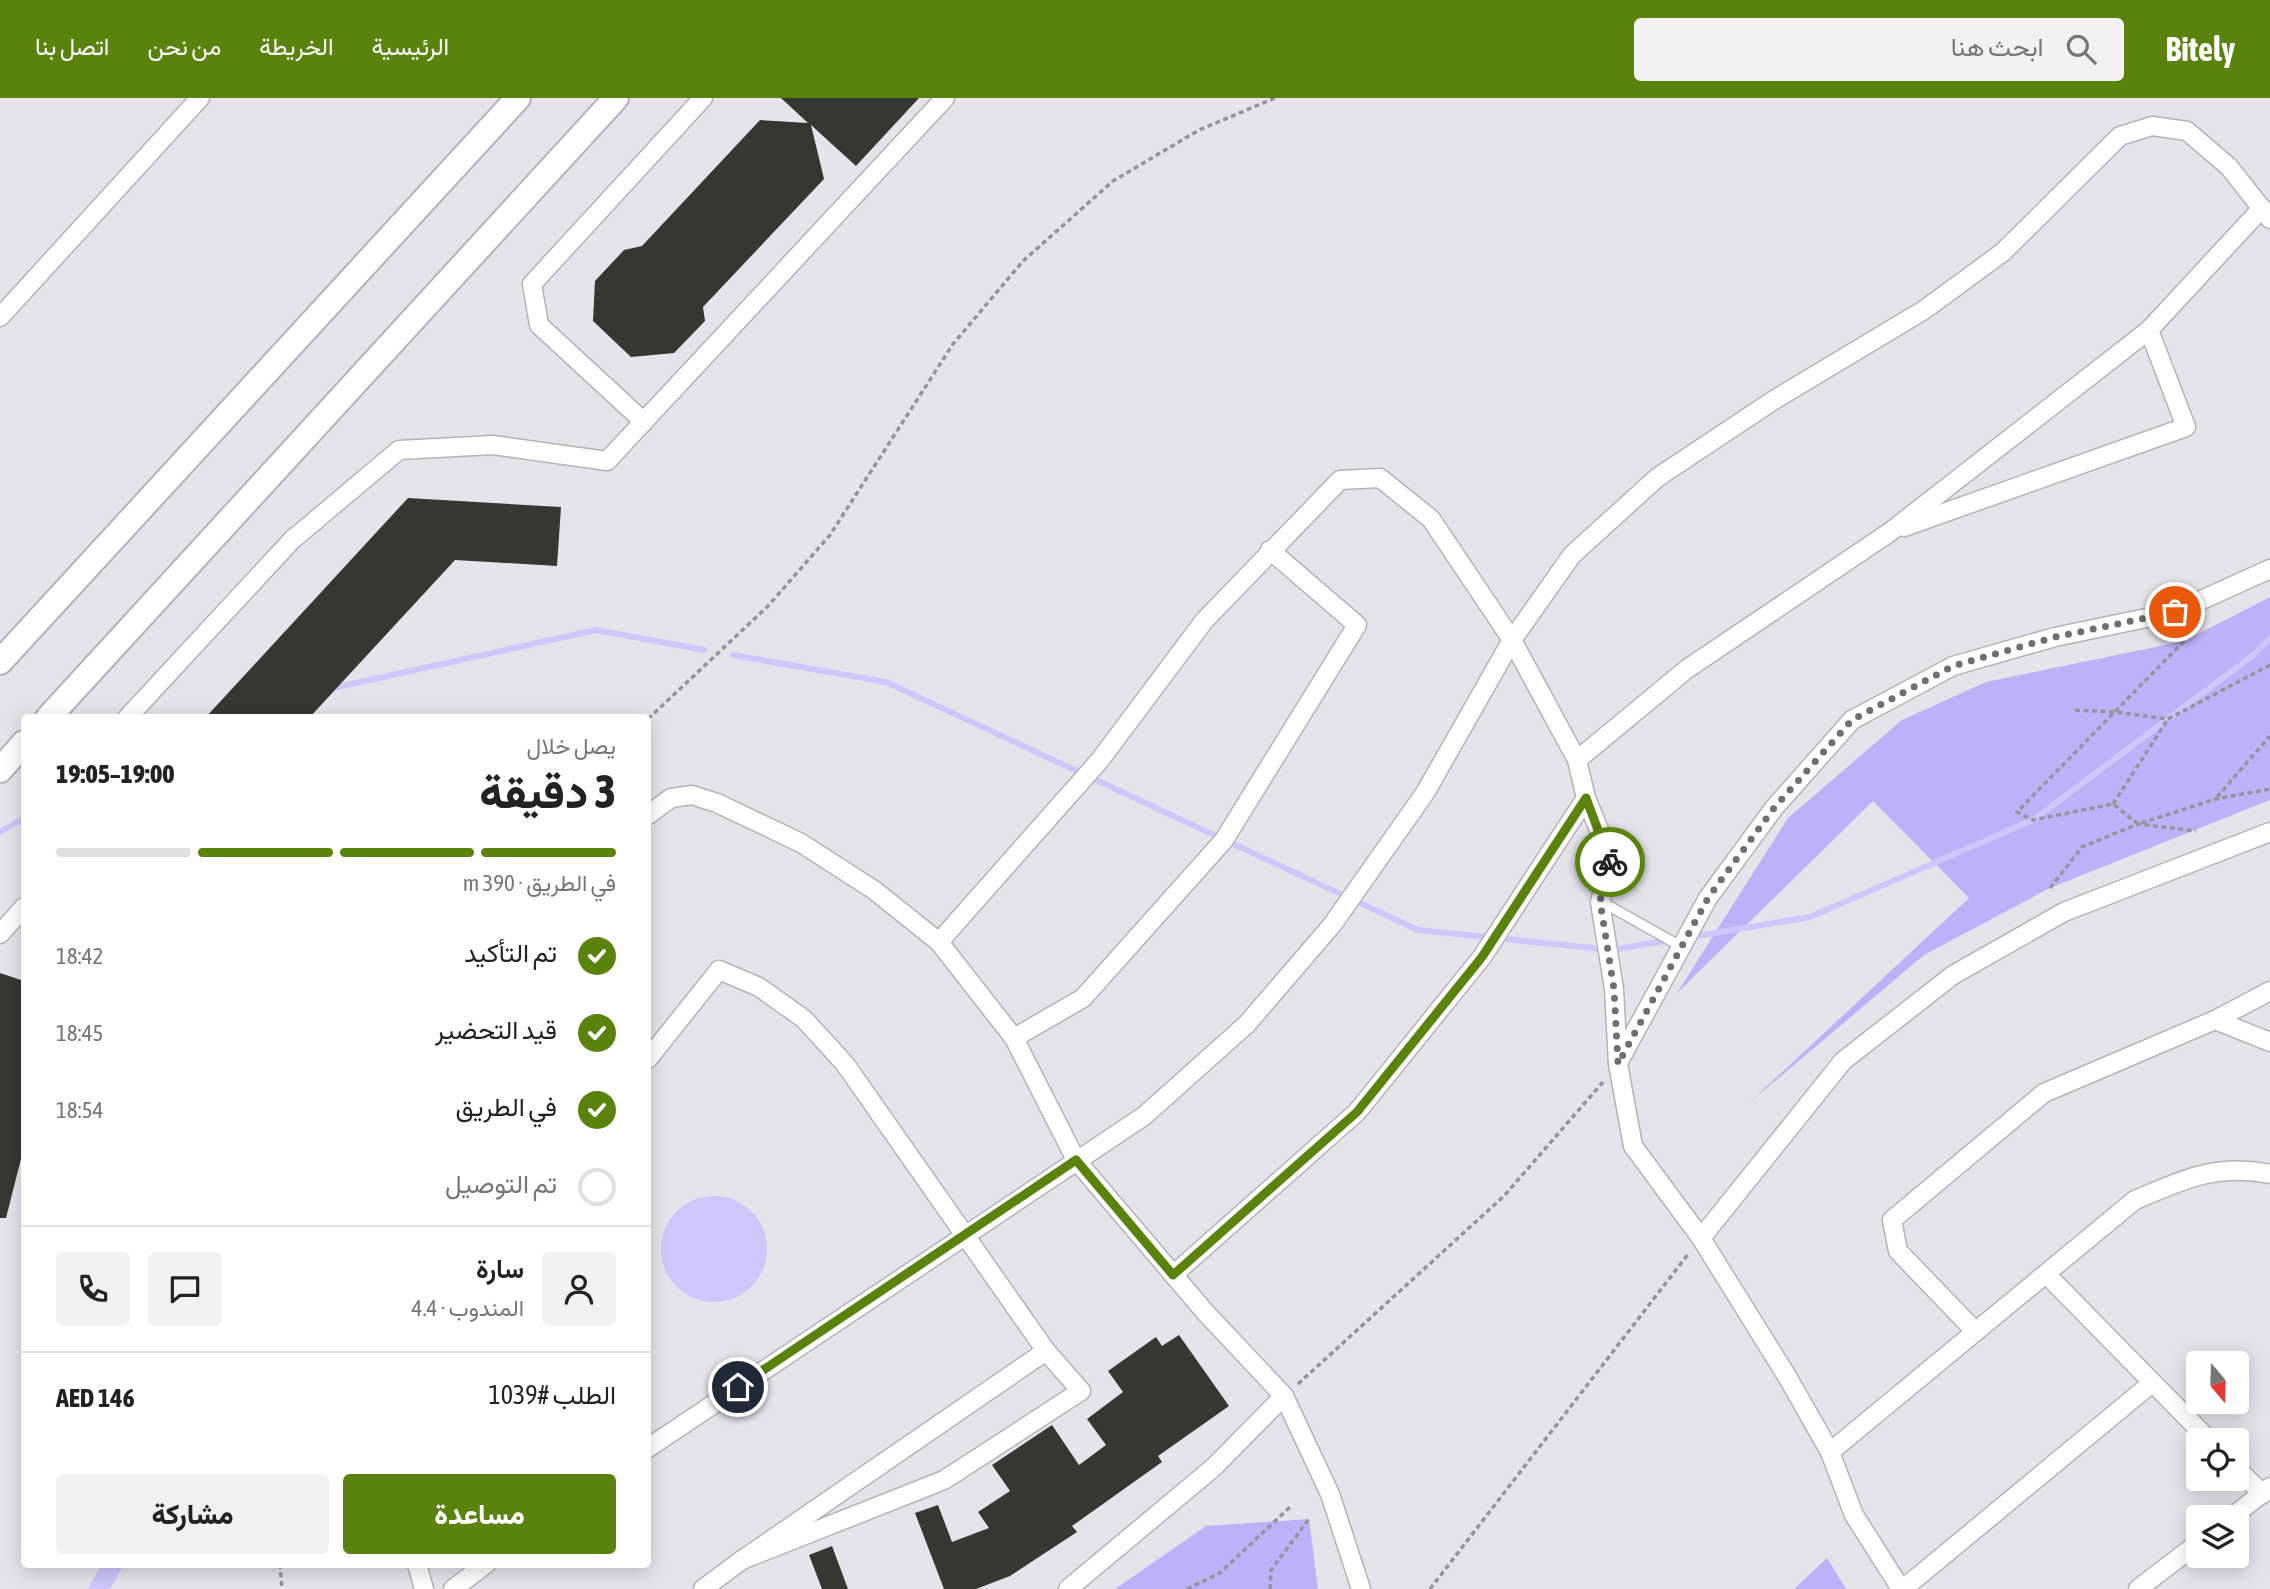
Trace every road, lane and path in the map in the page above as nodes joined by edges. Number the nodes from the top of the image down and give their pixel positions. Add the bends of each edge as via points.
1 (200, 98) edge
2 (517, 98) edge
3 (616, 98) edge
4 (703, 98) edge
5 (945, 98) edge
6 (1275, 98) edge
7 (2266, 214) edge
8 (2, 312) edge
9 (2149, 330) junction
10 (644, 422) junction
11 (1890, 532) junction
12 (1270, 550) junction
13 (2270, 569) edge
14 (1512, 640) junction
15 (2184, 640) dead end
16 (0, 662) edge
17 (2270, 665) edge
18 (2075, 710) dead end
19 (2115, 712) junction
20 (52, 714) edge
21 (131, 714) edge
22 (651, 716) edge
23 (2168, 719) junction
24 (2270, 736) edge
25 (21, 746) edge
26 (1577, 760) junction
27 (0, 770) edge
28 (2270, 789) edge
29 (1586, 798) junction
30 (2216, 799) junction
31 (2113, 804) junction
32 (651, 813) edge
33 (2138, 824) junction
34 (2196, 831) dead end
35 (2270, 832) edge
36 (2050, 888) dead end
37 (1600, 901) junction
38 (21, 910) edge
39 (0, 934) edge
40 (939, 942) junction
41 (1682, 947) junction
42 (2270, 991) edge
43 (2215, 1020) junction
44 (1014, 1038) junction
45 (2270, 1042) edge
46 (651, 1055) edge
47 (1618, 1064) junction
48 (1076, 1160) junction
49 (2270, 1174) edge
50 (963, 1235) junction
51 (1701, 1238) junction
52 (1173, 1275) junction
53 (2047, 1275) junction
54 (1975, 1331) junction
55 (1046, 1351) junction
56 (2152, 1383) junction
57 (1284, 1396) junction
58 (2197, 1428) edge
59 (651, 1446) edge
60 (1830, 1452) junction
61 (2249, 1478) edge
62 (2266, 1491) edge
63 (2248, 1505) edge
64 (1290, 1507) dead end
65 (1309, 1519) dead end
66 (2186, 1552) edge
67 (742, 1560) junction
68 (279, 1568) edge
69 (418, 1568) edge
70 (481, 1568) edge
71 (282, 1589) edge
72 (424, 1589) edge
73 (453, 1589) edge
74 (702, 1589) edge
75 (1068, 1589) edge
76 (1187, 1589) edge
77 (1270, 1589) edge
78 (1361, 1589) edge
79 (1430, 1589) edge
80 (1902, 1589) edge
81 (2138, 1589) edge

1 - 8 street
2 - 16 main road
3 - 20 main road
4 - 10 street via 532,284 539,325
5 - 10 street
6 - 22 path via 1199,130 1114,181 1023,261 953,344 830,535 768,606
7 - 9 street
7 - 14 street via 2229,167 2187,131 2152,126 2120,136 2003,251 1944,295 1658,477 1573,555
9 - 11 street
9 - 11 street via 2186,427
10 - 21 street via 607,461 493,445 398,450 292,540
11 - 26 street via 1687,669
12 - 14 street via 1340,480 1380,478 1431,519
12 - 40 street via 1204,621 1100,761
12 - 44 street via 1357,625 1224,840 1083,998
13 - 41 street via 2175,612 2055,637 1953,666 1852,720 1765,819 1708,898
14 - 26 street
14 - 48 street via 1425,793 1332,925 1247,1024 1144,1116
15 - 19 path
17 - 23 path
18 - 19 path
19 - 23 path
19 - 31 path via 2017,812 2033,820
23 - 31 path
24 - 30 path
25 - 27 main road
26 - 29 street
28 - 30 path
29 - 37 street via 1611,859
29 - 52 street via 1482,957 1357,1112
30 - 33 path
31 - 33 path
32 - 40 street via 671,797 692,795 717,803 801,843 874,890
33 - 34 path
33 - 36 path via 2082,847
35 - 51 street via 2064,912 1953,975 1843,1061
37 - 41 lane
37 - 47 street via 1614,989
38 - 39 street
40 - 44 street
41 - 47 street
42 - 43 street
43 - 45 street
43 - 54 street via 2044,1093 1892,1220 1898,1251
44 - 48 street
46 - 50 street via 719,970 759,987 804,1019 845,1064
47 - 51 street via 1633,1146
47 - 57 path via 1504,1196
48 - 50 street
48 - 52 street
49 - 53 street via 2241,1168 2192,1176 2135,1200
50 - 55 street
50 - 59 street
51 - 60 street
51 - 79 path
52 - 57 street
53 - 54 street
53 - 56 street
54 - 60 street
55 - 67 street
55 - 67 street via 1081,1391 944,1480
56 - 58 street
56 - 80 street
57 - 75 street via 1214,1467
57 - 78 street via 1329,1494
60 - 80 street via 1854,1515
61 - 62 street
62 - 63 street
64 - 76 path via 1220,1573
65 - 77 path via 1271,1570
66 - 81 street
67 - 74 street
68 - 71 path
69 - 72 street
70 - 73 street

